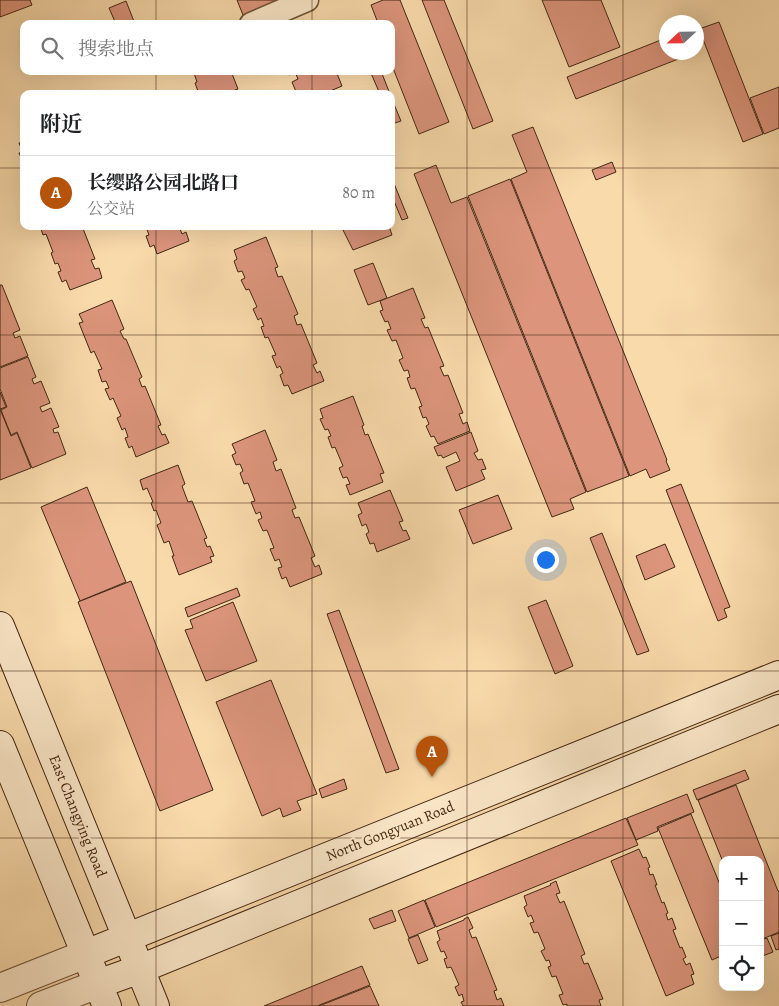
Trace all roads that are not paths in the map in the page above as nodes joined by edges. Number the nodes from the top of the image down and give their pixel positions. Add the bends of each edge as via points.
1 (308, 0) edge
2 (260, 20) edge
3 (0, 626) edge
4 (779, 674) edge
5 (779, 710) edge
6 (0, 745) edge
7 (127, 936) junction
8 (86, 954) junction
9 (140, 968) junction
10 (0, 988) edge
11 (103, 995) edge
12 (41, 1006) edge
13 (155, 1006) edge

1 - 2 street
3 - 7 main road, East Changying Road
4 - 7 main road, North Gongyuan Road
5 - 9 main road
6 - 8 main road
7 - 8 main road, North Gongyuan Road
7 - 9 main road, East Changying Road
8 - 10 main road, North Gongyuan Road
8 - 11 main road
9 - 11 main road
9 - 13 main road, East Changying Road
11 - 12 main road

